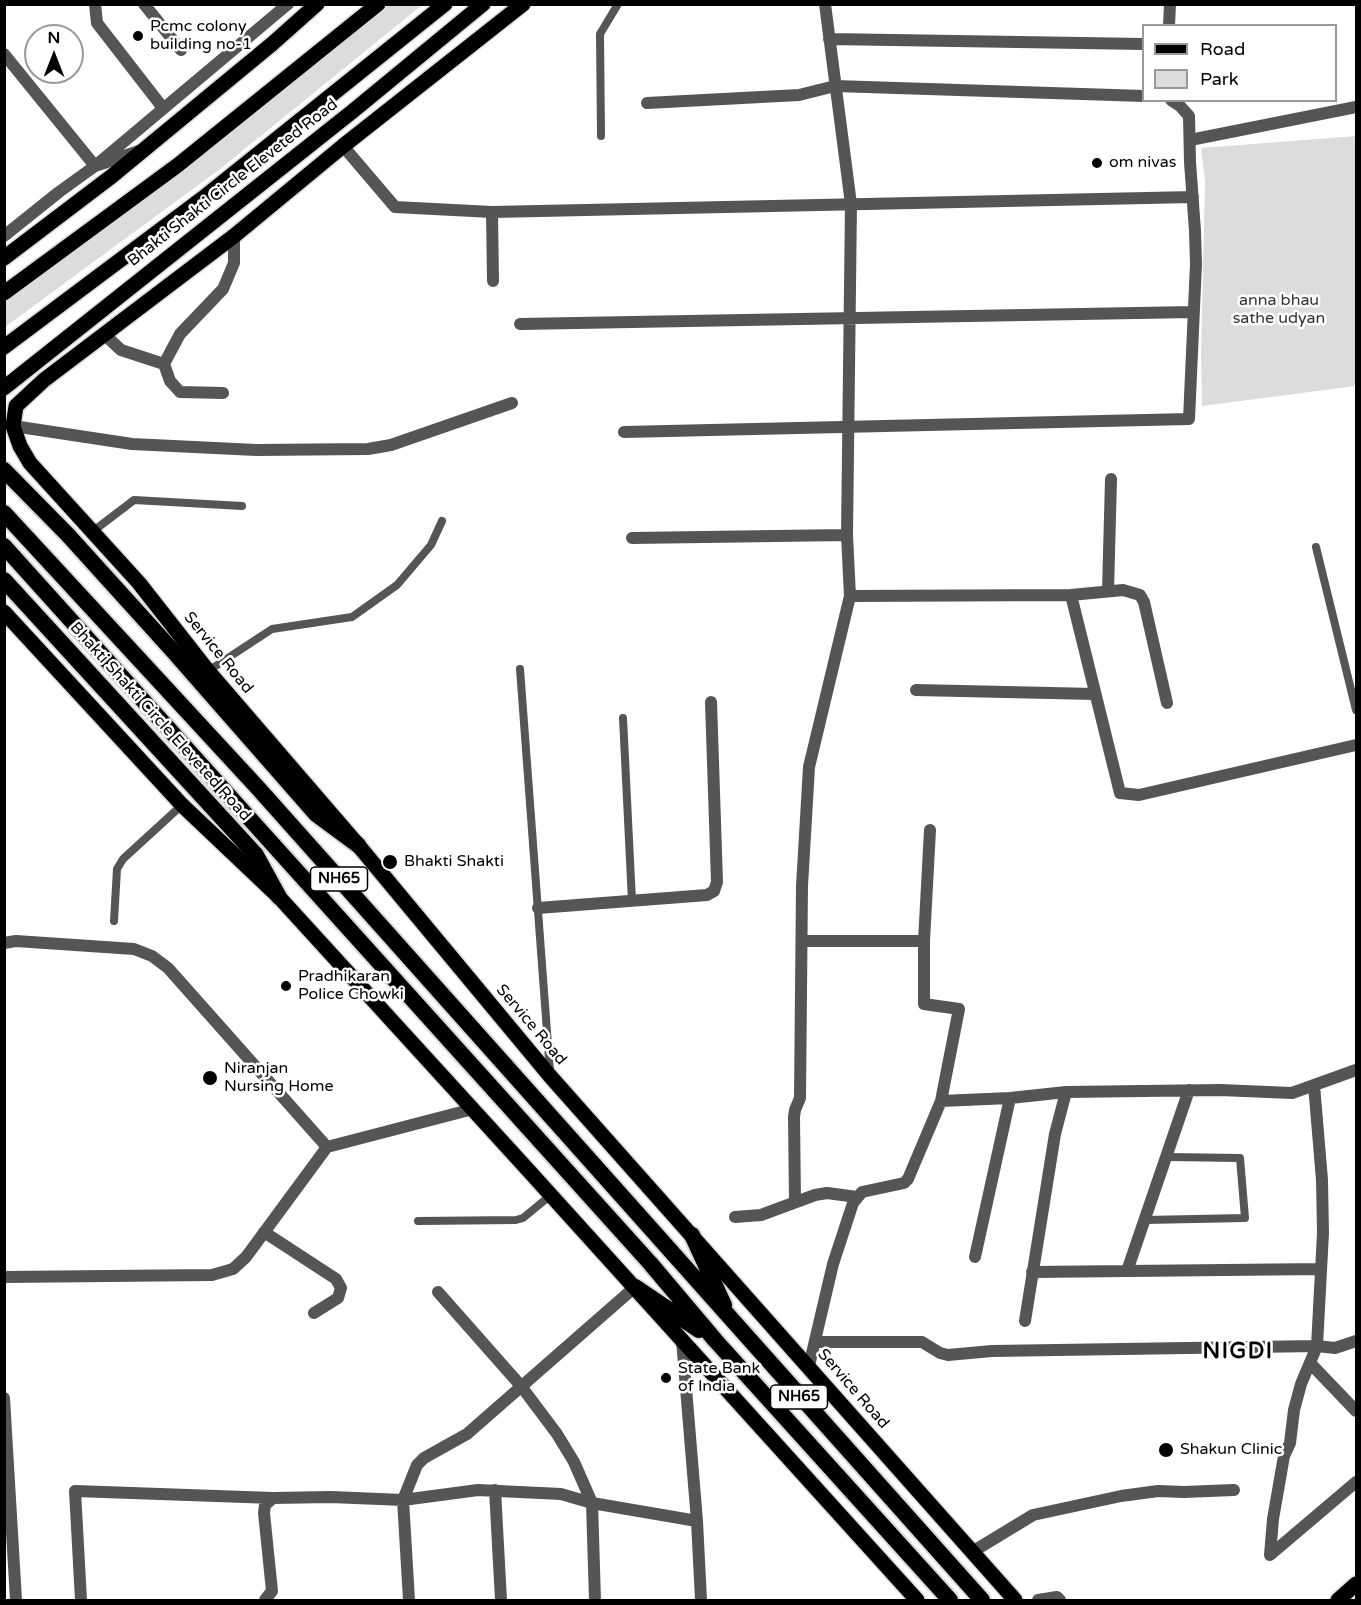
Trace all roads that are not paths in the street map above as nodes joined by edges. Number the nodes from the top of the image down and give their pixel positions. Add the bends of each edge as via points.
1 (95, 4) edge
2 (144, 4) edge
3 (288, 4) edge
4 (317, 4) edge
5 (378, 4) edge
6 (445, 4) edge
7 (483, 4) edge
8 (523, 4) edge
9 (618, 4) edge
10 (825, 4) edge
11 (1170, 4) edge
12 (1169, 24) edge
13 (829, 39) junction
14 (1142, 44) edge
15 (181, 50) dead end
16 (4, 54) edge
17 (835, 86) junction
18 (1142, 96) edge
19 (1174, 102) edge
20 (647, 103) dead end
21 (1356, 107) edge
22 (163, 108) junction
23 (601, 136) dead end
24 (1190, 141) junction
25 (343, 147) junction
26 (144, 149) junction
27 (95, 166) junction
28 (1193, 197) junction
29 (851, 204) junction
30 (492, 212) junction
31 (4, 236) edge
32 (234, 236) junction
33 (4, 258) edge
34 (493, 281) dead end
35 (4, 293) edge
36 (1193, 312) junction
37 (850, 319) junction
38 (520, 324) dead end
39 (105, 335) junction
40 (4, 347) edge
41 (164, 364) junction
42 (4, 388) edge
43 (223, 393) dead end
44 (512, 403) dead end
45 (13, 426) junction
46 (849, 428) junction
47 (624, 432) dead end
48 (4, 470) edge
49 (1111, 479) dead end
50 (242, 506) dead end
51 (4, 513) edge
52 (442, 521) dead end
53 (92, 532) junction
54 (847, 535) junction
55 (632, 538) dead end
56 (4, 546) edge
57 (1316, 547) dead end
58 (4, 579) edge
59 (1108, 591) junction
60 (1071, 595) junction
61 (850, 596) junction
62 (4, 612) edge
63 (520, 669) dead end
64 (208, 671) junction
65 (916, 690) dead end
66 (1095, 694) junction
67 (711, 702) dead end
68 (1167, 703) dead end
69 (1356, 710) edge
70 (623, 718) dead end
71 (1356, 745) edge
72 (182, 805) junction
73 (930, 830) dead end
74 (358, 844) junction
75 (279, 897) junction
76 (632, 901) junction
77 (538, 908) junction
78 (114, 921) dead end
79 (802, 941) junction
80 (924, 941) junction
81 (4, 943) edge
82 (1356, 1070) edge
83 (550, 1076) junction
84 (1314, 1085) junction
85 (1189, 1090) junction
86 (1066, 1092) junction
87 (1010, 1098) junction
88 (941, 1101) junction
89 (473, 1109) junction
90 (327, 1147) junction
91 (1167, 1156) junction
92 (551, 1195) junction
93 (857, 1197) junction
94 (795, 1202) junction
95 (735, 1217) dead end
96 (1144, 1220) junction
97 (418, 1221) dead end
98 (264, 1232) junction
99 (692, 1235) junction
100 (975, 1257) dead end
101 (1321, 1269) junction
102 (1127, 1271) junction
103 (1032, 1272) junction
104 (4, 1277) edge
105 (635, 1287) junction
106 (438, 1292) dead end
107 (314, 1313) dead end
108 (1024, 1321) dead end
109 (733, 1322) junction
110 (682, 1340) junction
111 (715, 1340) junction
112 (1356, 1341) edge
113 (815, 1342) junction
114 (1317, 1346) junction
115 (1311, 1365) junction
116 (809, 1366) junction
117 (521, 1386) junction
118 (4, 1398) edge
119 (1356, 1411) edge
120 (7, 1465) edge
121 (1356, 1482) edge
122 (495, 1490) junction
123 (1234, 1490) dead end
124 (273, 1498) junction
125 (403, 1500) junction
126 (592, 1503) junction
127 (697, 1521) junction
128 (972, 1552) junction
129 (1356, 1584) edge
130 (16, 1600) edge
131 (81, 1600) edge
132 (265, 1600) edge
133 (409, 1600) edge
134 (501, 1600) edge
135 (595, 1600) edge
136 (701, 1600) edge
137 (917, 1600) edge
138 (950, 1600) edge
139 (982, 1600) edge
140 (1015, 1600) edge
141 (1038, 1600) edge
142 (1060, 1600) edge
143 (1338, 1600) edge

1 - 22 street via 97,22
2 - 15 street
3 - 22 street
4 - 26 main road
5 - 35 main road via 178,165
6 - 40 main road via 203,198
7 - 42 main road, Bhakti Shakti Circle Eleveted Road
8 - 25 main road
9 - 23 lane via 600,34
10 - 13 street
11 - 12 street
13 - 14 street
13 - 17 street
16 - 27 street
17 - 18 street
17 - 20 street via 799,95
17 - 29 street
19 - 24 street via 1189,116
21 - 24 street
22 - 27 street
24 - 28 street
25 - 30 street via 395,207
25 - 32 main road
26 - 27 street
26 - 33 main road
27 - 31 street
28 - 29 street
28 - 36 street
29 - 30 street
29 - 37 street
30 - 34 street
32 - 39 main road
32 - 41 street via 234,263 223,289 180,334
36 - 37 street
36 - 46 street via 1189,419
37 - 38 street
37 - 46 street
39 - 41 street via 121,350
39 - 45 main road via 16,406
41 - 43 street via 170,381 180,392
44 - 45 street via 368,449 256,450 132,444
45 - 53 main road, Service Road via 30,463
46 - 47 street
46 - 54 street
48 - 74 highway via 68,535 316,814
49 - 59 street
50 - 53 lane via 134,500
51 - 109 highway, NH65 via 258,788
52 - 64 lane via 431,545 396,585 352,617 272,629
53 - 64 main road, Service Road via 139,583
54 - 55 street
54 - 61 street
56 - 111 highway, NH65
57 - 69 lane
58 - 75 highway, Bhakti Shakti Circle Eleveted Road via 256,855
59 - 60 street
59 - 68 street via 1140,595 1144,602
60 - 61 street
60 - 66 street
61 - 79 street via 809,767
62 - 72 main road
63 - 77 lane
64 - 74 main road, Service Road
65 - 66 street
66 - 71 street via 1120,793 1138,795
67 - 76 street via 717,882 714,891 707,895
70 - 76 lane
72 - 75 main road
72 - 78 lane via 123,858 117,869
73 - 80 street
74 - 83 main road, Service Road
75 - 89 main road
76 - 77 street
77 - 83 lane
79 - 80 street
79 - 94 street via 800,1098 794,1117
80 - 88 street via 924,1004 959,1009
81 - 90 street via 134,949 152,956 168,968
82 - 84 street
83 - 99 main road, Service Road
84 - 85 street via 1292,1093
84 - 101 street via 1322,1179
85 - 86 street
85 - 91 street
86 - 87 street
86 - 103 street via 1055,1134
87 - 88 street
87 - 100 street
88 - 93 street via 909,1179 862,1192
89 - 90 street
89 - 92 main road
90 - 98 street
91 - 96 street
91 - 96 lane via 1240,1158 1245,1218
92 - 97 lane via 516,1220
92 - 105 main road
93 - 94 street via 827,1193
93 - 113 street via 833,1263
94 - 95 street via 761,1215
96 - 102 street
98 - 104 street via 234,1269 212,1275
98 - 107 street via 336,1279 341,1288 338,1298
99 - 109 highway
99 - 116 main road, Service Road
101 - 102 street
101 - 114 street
102 - 103 street
103 - 108 street
105 - 110 main road
105 - 111 highway
105 - 117 street
106 - 117 street
109 - 139 highway, NH65
110 - 127 street
110 - 137 main road
111 - 138 highway, NH65
112 - 114 street via 1335,1348
113 - 114 street via 922,1342 948,1355
113 - 116 street
114 - 115 street
115 - 119 street
115 - 121 street via 1300,1384 1290,1443 1284,1456 1270,1555
116 - 128 main road, Service Road
117 - 125 street via 467,1434 424,1458 417,1465
117 - 126 street via 568,1452
118 - 120 street
120 - 130 street
122 - 125 street
122 - 126 street via 561,1494
122 - 134 street
123 - 128 street via 1158,1491 1033,1515
124 - 125 street
124 - 131 street via 75,1491
124 - 132 street via 265,1505 264,1513 272,1591
125 - 133 street
126 - 127 street
126 - 135 street
127 - 136 street
128 - 140 main road, Service Road
129 - 143 main road
141 - 142 street

